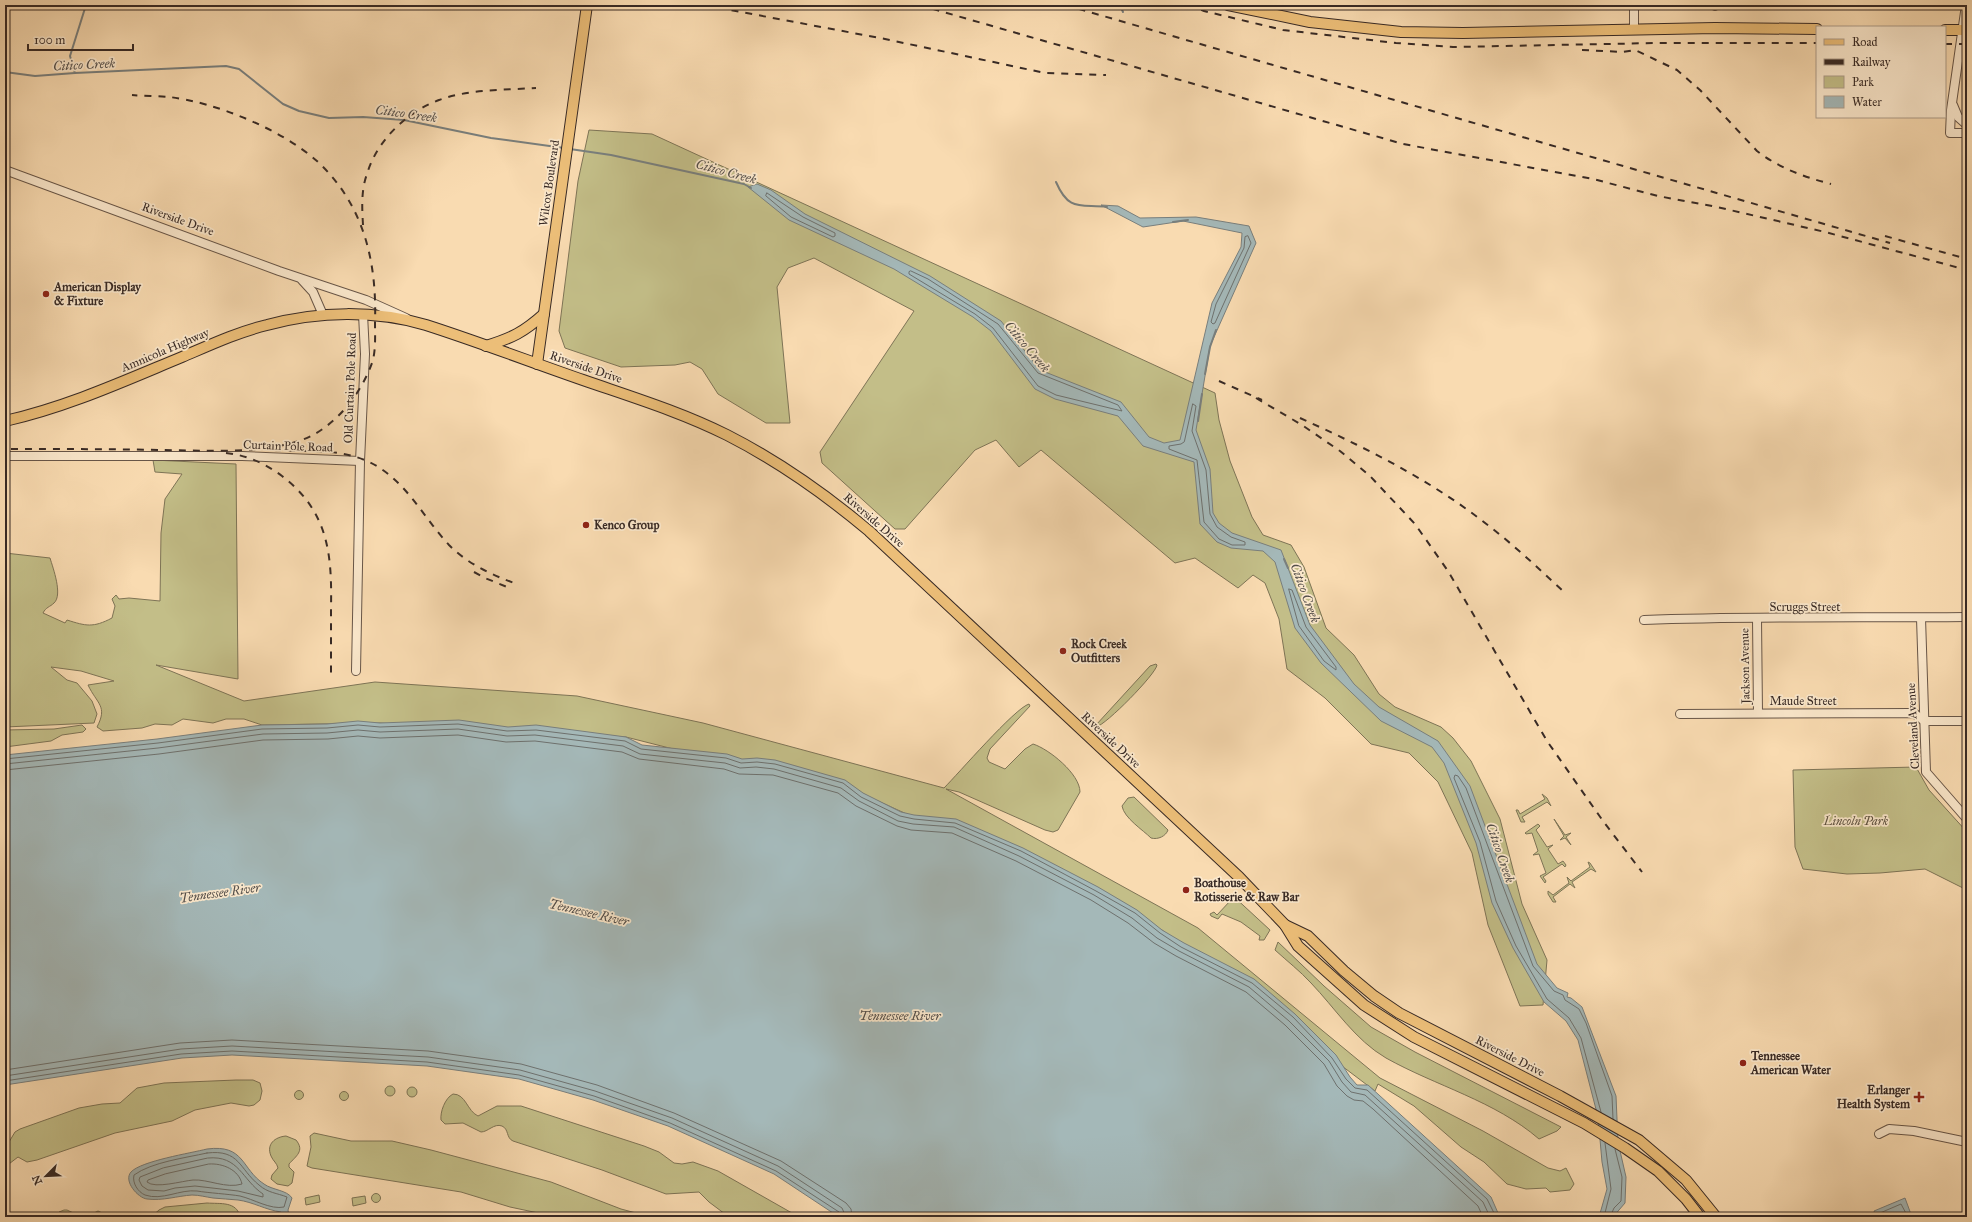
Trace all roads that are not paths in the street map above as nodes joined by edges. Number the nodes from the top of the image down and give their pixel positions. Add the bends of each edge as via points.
1 (587, 5) edge
2 (1228, 5) edge
3 (1634, 5) edge
4 (1966, 5) edge
5 (1816, 29) edge
6 (1634, 30) junction
7 (1946, 30) edge
8 (1965, 30) edge
9 (1952, 103) junction
10 (1967, 125) edge
11 (1967, 133) edge
12 (5, 170) edge
13 (300, 278) junction
14 (363, 314) junction
15 (544, 314) junction
16 (323, 315) junction
17 (338, 315) joint
18 (416, 322) junction
19 (486, 346) junction
20 (537, 364) junction
21 (5, 421) edge
22 (5, 456) edge
23 (360, 462) junction
24 (1967, 617) edge
25 (1921, 618) junction
26 (1757, 619) junction
27 (1644, 620) dead end
28 (356, 672) dead end
29 (1758, 713) junction
30 (1680, 714) dead end
31 (1924, 721) junction
32 (1967, 721) edge
33 (1967, 819) edge
34 (1285, 925) junction
35 (1879, 1134) dead end
36 (1967, 1142) edge
37 (1700, 1217) edge
38 (1716, 1217) edge

1 - 15 main road, Wilcox Boulevard
2 - 6 main road via 1310,22 1401,32
3 - 6 street
4 - 8 street
5 - 6 main road
7 - 8 main road
8 - 9 street
9 - 10 street via 1958,116
9 - 11 street via 1950,133
12 - 13 street, Riverside Drive
13 - 16 street, Riverside Drive via 313,292
13 - 18 street via 366,300
14 - 17 main road, Riverside Drive
14 - 18 main road, Riverside Drive
14 - 23 street, Old Curtain Pole Road
15 - 19 main road via 516,336
15 - 20 main road, Wilcox Boulevard
16 - 17 main road, Amnicola Highway
16 - 21 main road, Amnicola Highway via 254,328 99,392
18 - 19 main road, Riverside Drive
19 - 20 main road, Riverside Drive
20 - 34 main road, Riverside Drive via 660,406 705,425 769,458 830,499 888,548 1239,877
22 - 23 street, Curtain Pole Road via 242,456
23 - 28 street
24 - 25 street, Scruggs Street
25 - 26 street, Scruggs Street
25 - 31 street, Cleveland Avenue
26 - 27 street, Scruggs Street
26 - 29 street, Jackson Avenue
29 - 30 street, Maude Street
29 - 31 street, Maude Street via 1914,713
31 - 32 street
31 - 33 street, Cleveland Avenue via 1926,772
34 - 37 main road, Riverside Drive via 1298,946 1364,1005 1414,1037 1591,1127 1625,1148 1658,1171
34 - 38 main road, Riverside Drive via 1308,936 1344,971 1399,1013 1639,1140 1686,1180
35 - 36 street via 1889,1129 1902,1130

